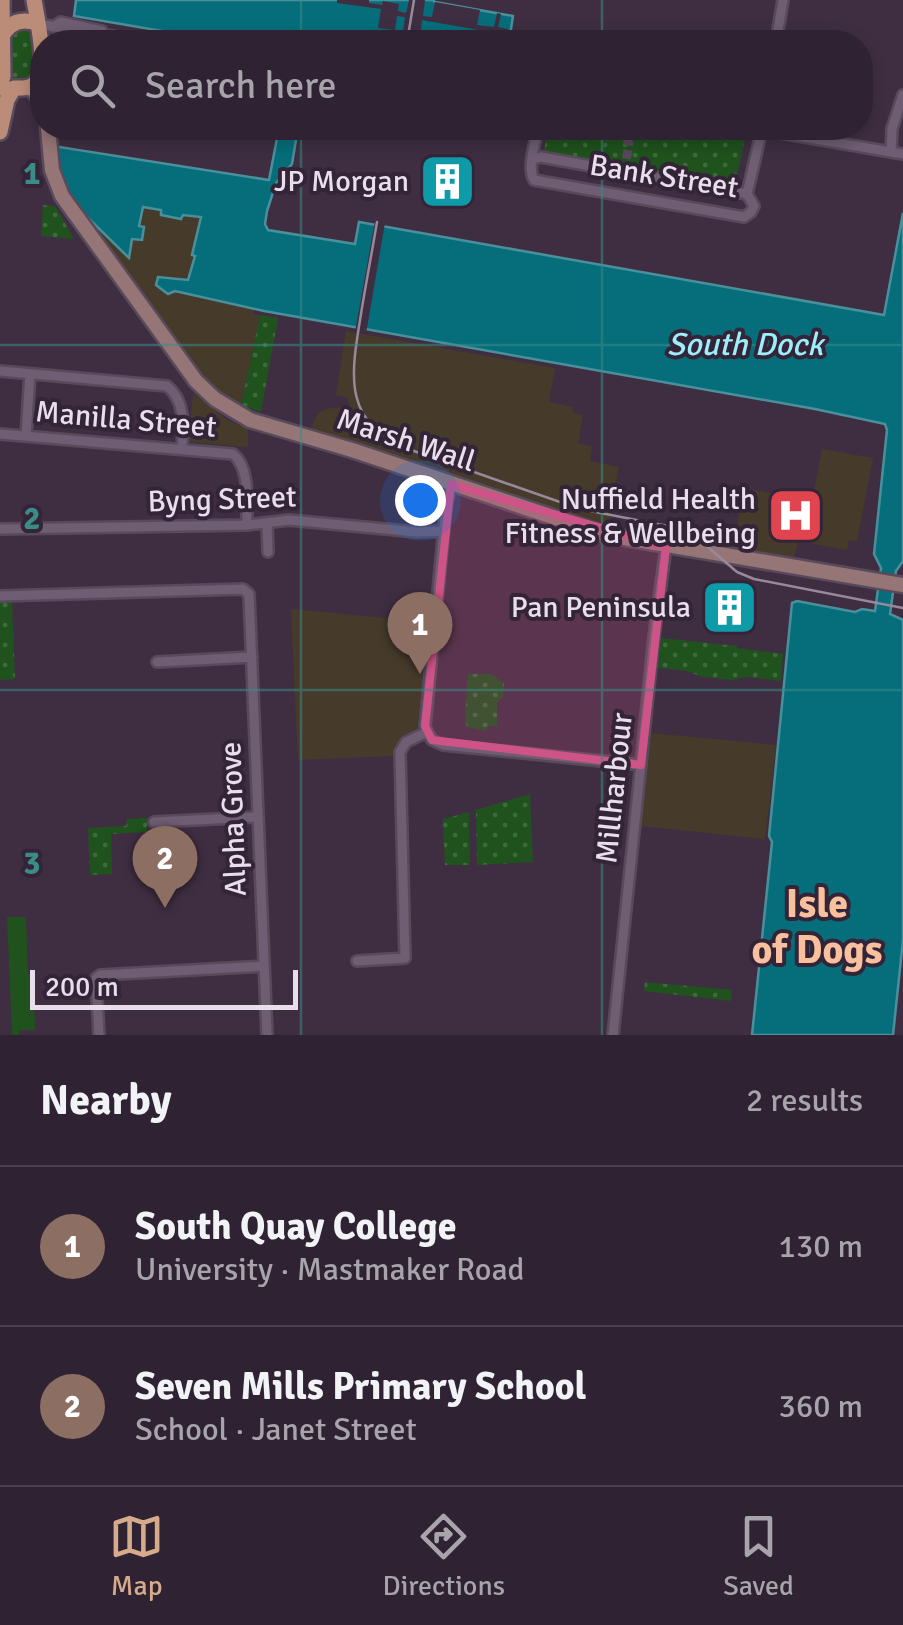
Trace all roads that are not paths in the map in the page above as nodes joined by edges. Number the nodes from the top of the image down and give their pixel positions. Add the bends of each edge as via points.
1 (2, 0) edge
2 (34, 0) edge
3 (783, 0) edge
4 (46, 26) junction
5 (46, 30) edge
6 (52, 30) edge
7 (778, 30) edge
8 (1, 38) edge
9 (12, 85) edge
10 (903, 95) edge
11 (0, 128) edge
12 (49, 140) edge
13 (536, 140) edge
14 (759, 140) edge
15 (824, 140) edge
16 (891, 152) junction
17 (903, 154) edge
18 (533, 159) junction
19 (747, 194) junction
20 (0, 371) edge
21 (30, 374) junction
22 (0, 434) edge
23 (26, 436) junction
24 (182, 449) junction
25 (451, 484) junction
26 (267, 523) junction
27 (247, 525) junction
28 (0, 529) edge
29 (444, 531) junction
30 (666, 547) junction
31 (268, 552) dead end
32 (901, 585) edge
33 (0, 596) edge
34 (252, 656) junction
35 (157, 662) dead end
36 (427, 732) junction
37 (641, 765) junction
38 (258, 817) junction
39 (154, 822) dead end
40 (358, 961) dead end
41 (264, 966) junction
42 (99, 1035) edge
43 (266, 1035) edge
44 (612, 1035) edge

1 - 8 main road
2 - 4 main road
3 - 7 street
4 - 5 main road
4 - 6 street
4 - 8 main road via 19,21
8 - 9 main road
9 - 11 main road
10 - 16 street
12 - 25 street, Marsh Wall via 62,196 208,394 250,420
13 - 18 street
14 - 19 street
15 - 16 street
16 - 17 street
18 - 19 street, Bank Street
18 - 19 street, Bank Street via 534,180 726,214 748,215 754,206
20 - 21 street
21 - 23 street
21 - 24 street via 167,386 182,413
22 - 23 street, Manilla Street
23 - 24 street, Manilla Street
24 - 27 street, Manilla Street via 238,458
25 - 29 street
25 - 30 street, Marsh Wall via 586,529
26 - 27 street, Byng Street
26 - 29 street, Byng Street
26 - 31 street
27 - 28 street, Byng Street
29 - 36 street
30 - 32 street, Marsh Wall
30 - 37 street, Millharbour
33 - 34 street, Alpha Grove via 243,589 251,600
34 - 35 street
34 - 38 street, Alpha Grove
36 - 37 street via 442,745
36 - 40 street via 400,752 405,958
37 - 44 street, Millharbour
38 - 39 street
38 - 41 street, Alpha Grove
41 - 42 street via 100,975
41 - 43 street, Alpha Grove

